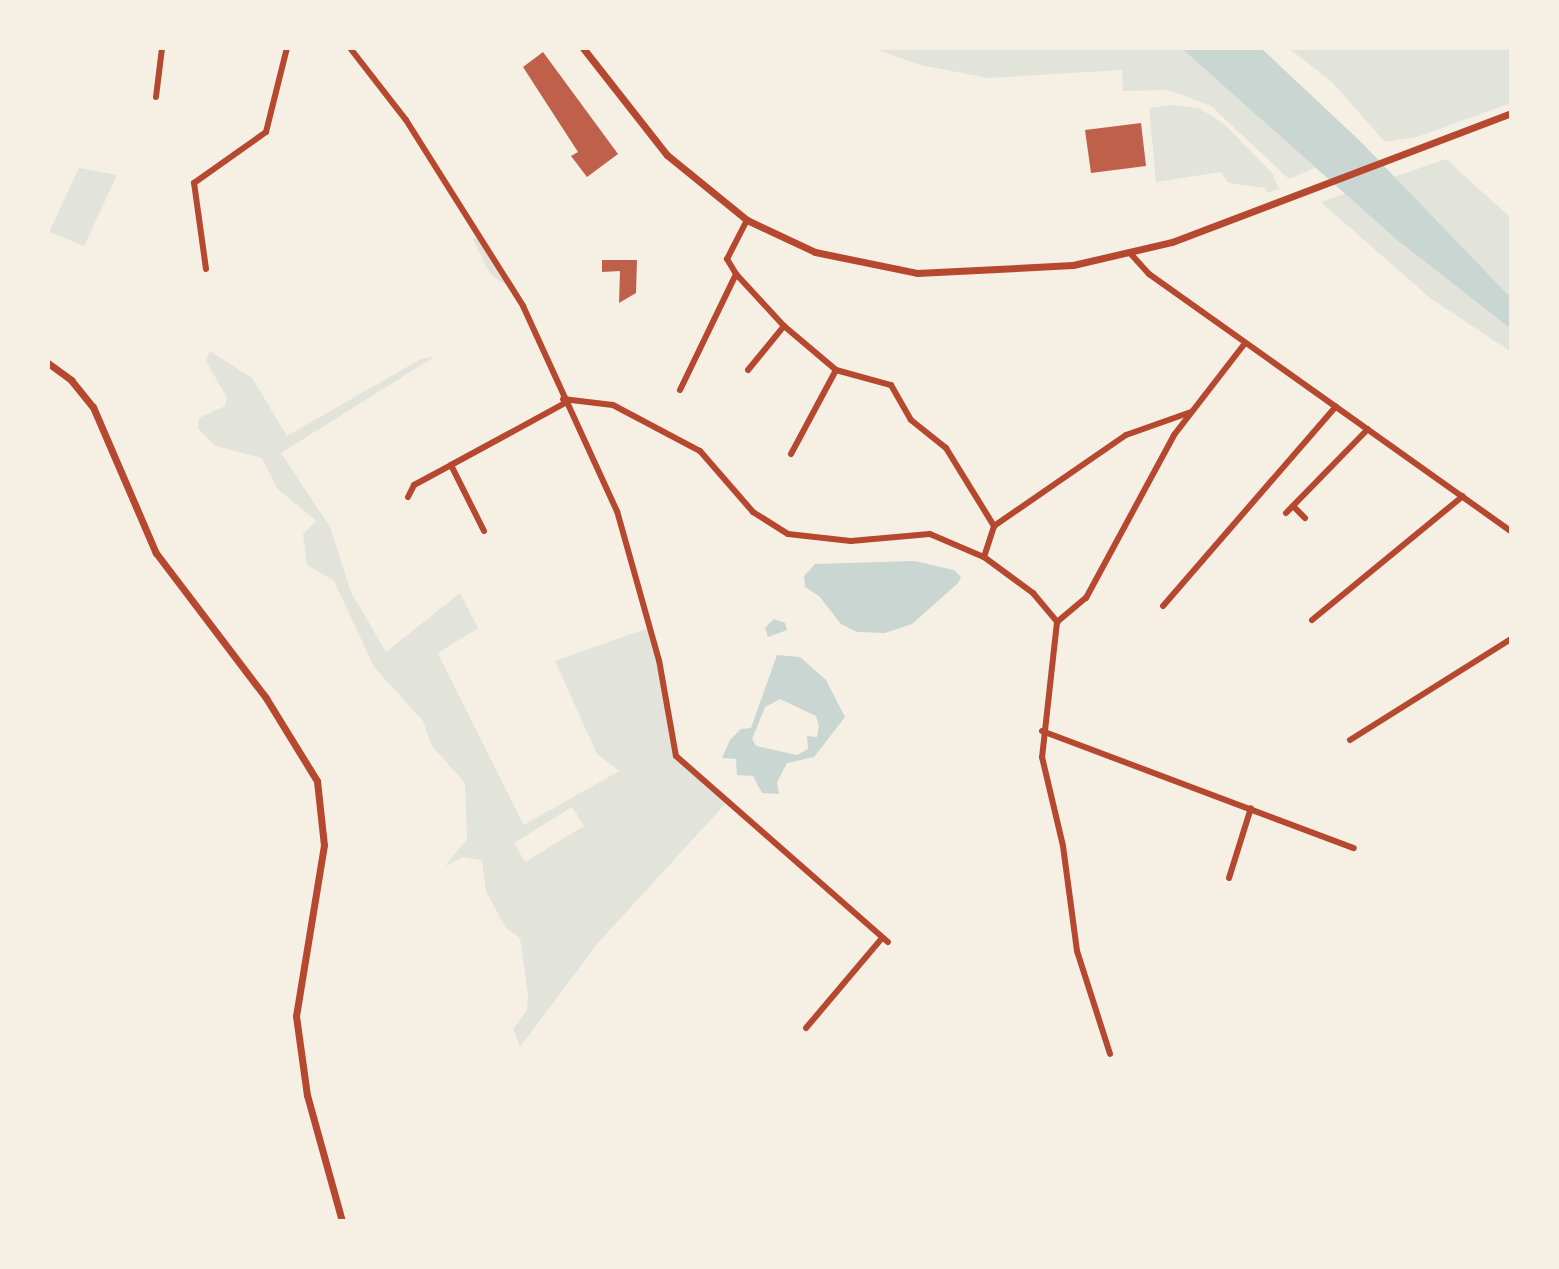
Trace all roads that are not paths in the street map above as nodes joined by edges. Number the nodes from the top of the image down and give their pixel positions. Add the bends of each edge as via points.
1 (162, 48) edge
2 (287, 48) edge
3 (350, 48) edge
4 (583, 48) edge
5 (156, 97) dead end
6 (1511, 113) edge
7 (747, 220) junction
8 (1130, 253) junction
9 (206, 269) dead end
10 (736, 274) junction
11 (784, 326) junction
12 (1245, 343) junction
13 (48, 363) edge
14 (748, 370) dead end
15 (836, 370) junction
16 (680, 390) dead end
17 (564, 401) junction
18 (1336, 406) junction
19 (1191, 412) junction
20 (1368, 429) junction
21 (791, 454) dead end
22 (451, 465) junction
23 (1463, 496) junction
24 (408, 497) dead end
25 (1293, 506) junction
26 (1286, 513) dead end
27 (1305, 518) dead end
28 (994, 526) junction
29 (484, 531) dead end
30 (1511, 531) edge
31 (984, 557) junction
32 (1163, 606) dead end
33 (1312, 620) dead end
34 (1057, 622) junction
35 (1511, 639) edge
36 (1042, 731) junction
37 (1350, 740) dead end
38 (1251, 808) junction
39 (1354, 848) dead end
40 (1229, 878) dead end
41 (806, 1028) dead end
42 (1110, 1054) dead end
43 (342, 1221) edge

1 - 5 street
2 - 9 street via 266,132 193,186
3 - 17 street via 406,120 511,286
4 - 7 street via 667,155
6 - 8 street via 1315,192
7 - 8 street via 815,252 917,273 1016,271
7 - 10 street via 728,253
8 - 12 street via 1149,274
10 - 11 street
10 - 16 street
11 - 14 street
11 - 15 street
12 - 18 street
12 - 19 street
13 - 43 street via 93,407 156,553 282,722 317,781 324,845 296,1016 307,1095
15 - 21 street
15 - 28 street via 891,385 911,420 946,448
17 - 22 street
17 - 31 street via 613,405 700,451 753,512 788,534 851,541 921,533
17 - 41 street via 628,542 659,660 676,756 885,940
18 - 20 street
18 - 32 street
19 - 28 street via 1126,435
19 - 34 street via 1150,474 1086,598
20 - 23 street
20 - 25 street
22 - 24 street via 414,485
22 - 29 street
23 - 30 street
23 - 33 street
25 - 26 street
25 - 27 street
28 - 31 street
31 - 34 street via 1033,593
34 - 36 street
35 - 37 street
36 - 38 street
36 - 42 street via 1048,797 1063,846 1077,951
38 - 39 street
38 - 40 street

